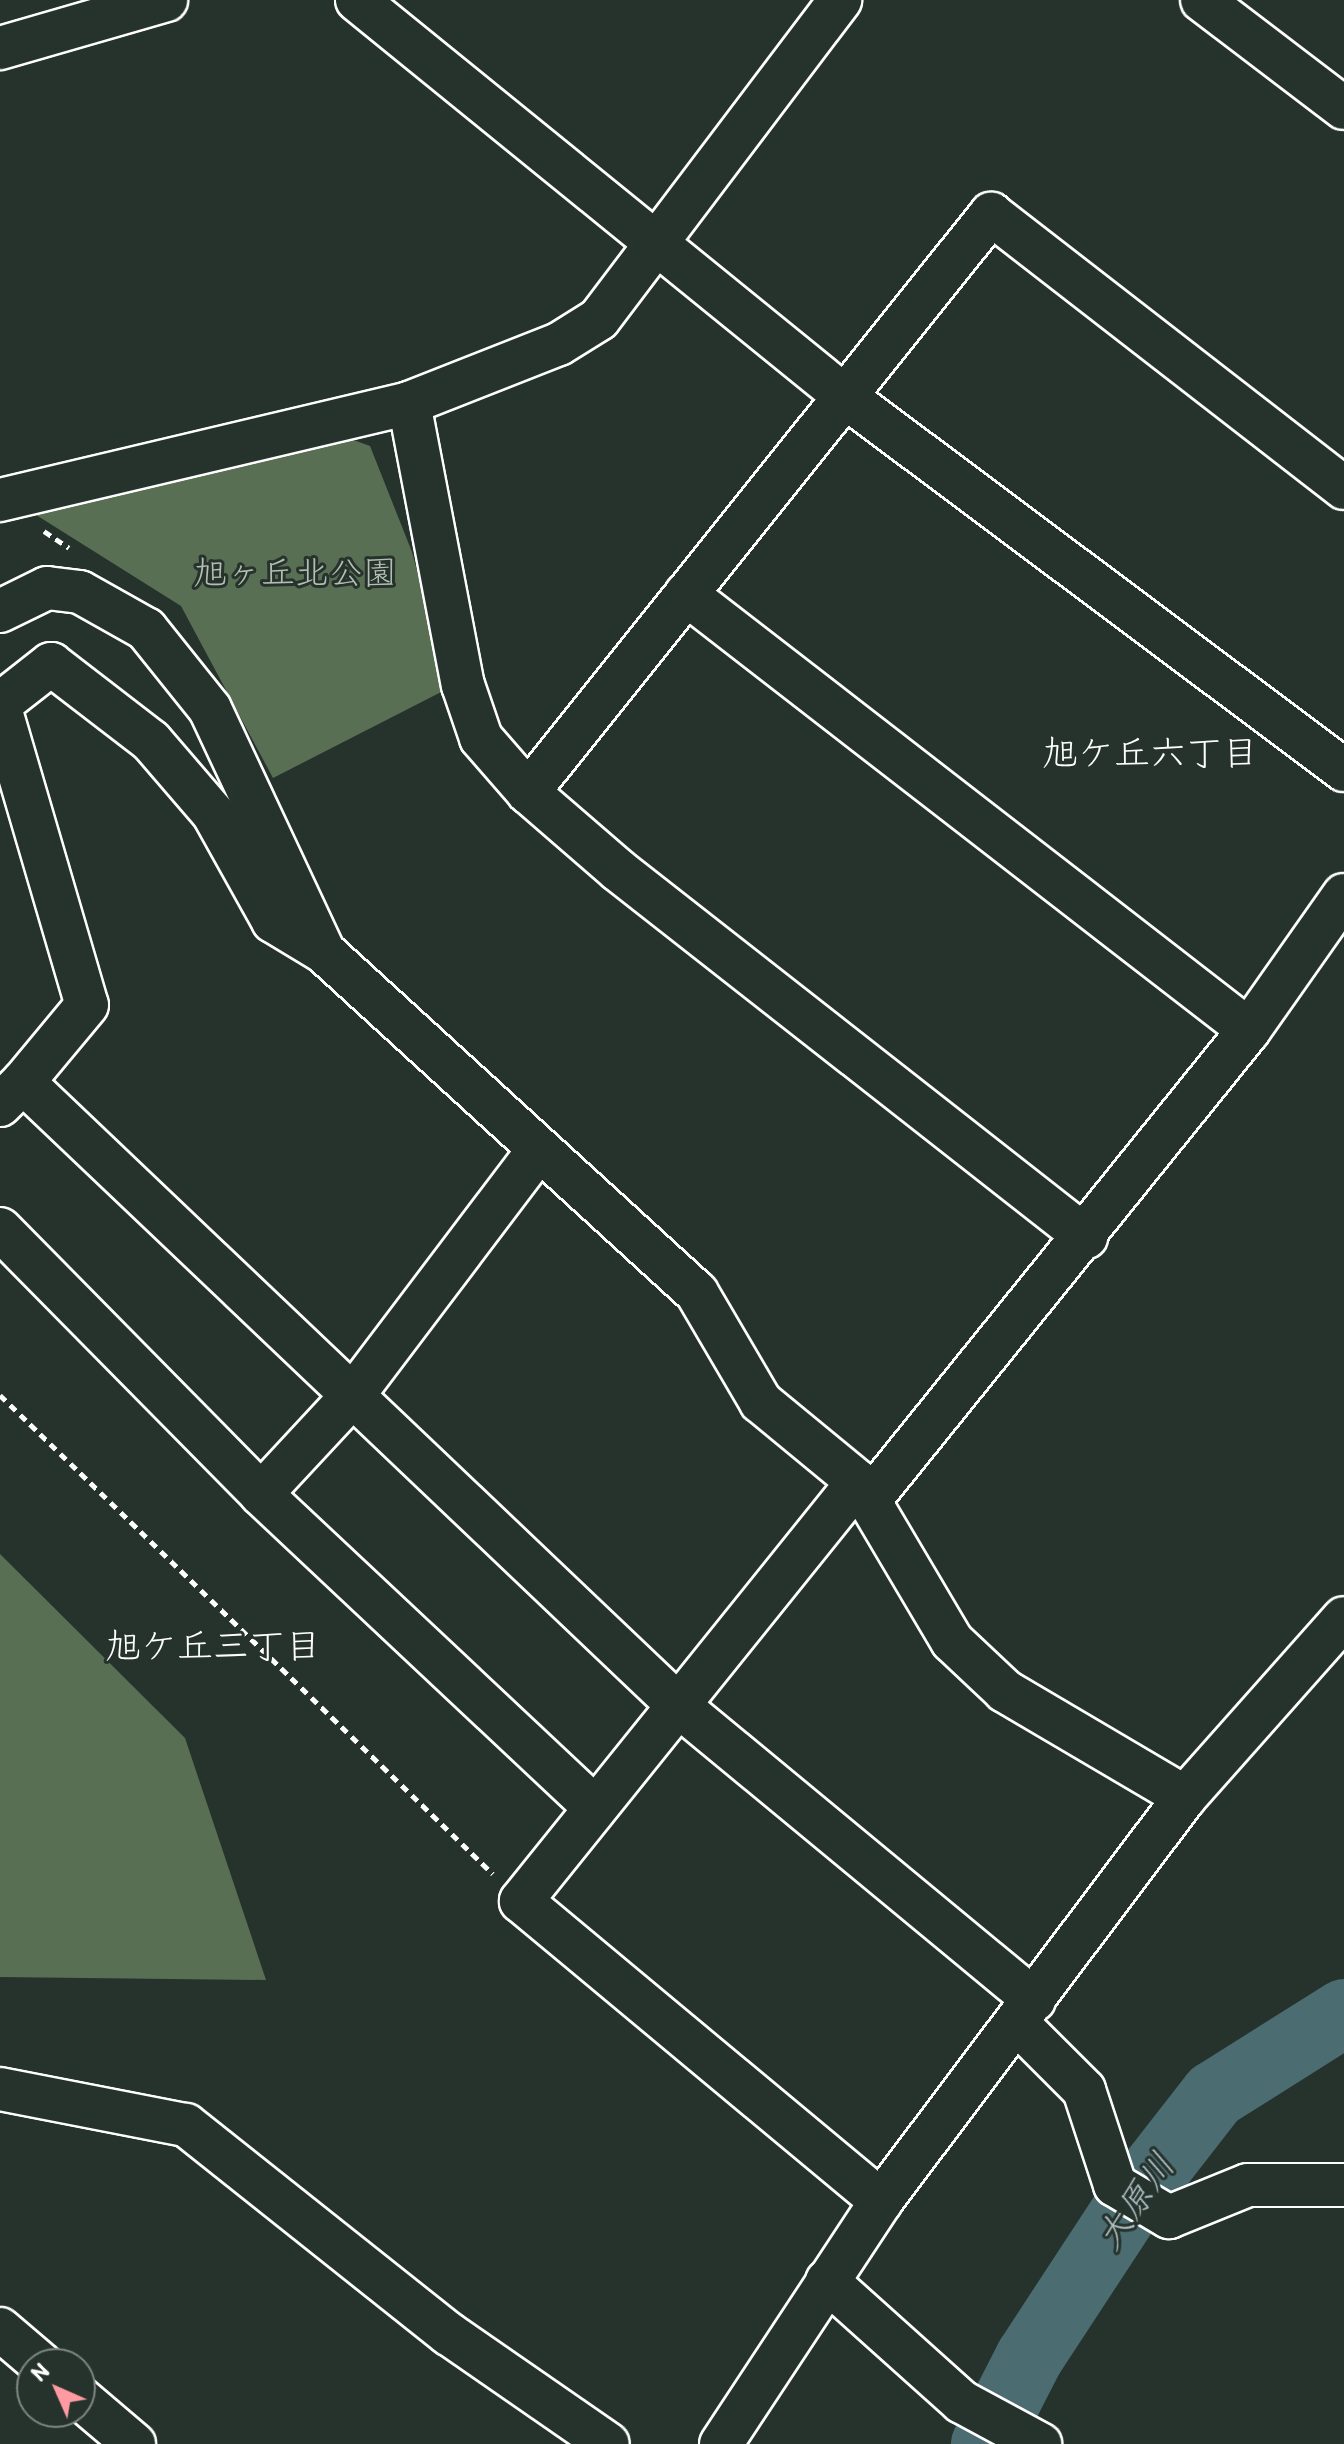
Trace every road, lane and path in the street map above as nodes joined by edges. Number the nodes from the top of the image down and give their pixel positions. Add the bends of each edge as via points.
1 (166, 0) edge
2 (357, 0) edge
3 (840, 0) edge
4 (1202, 0) edge
5 (0, 48) edge
6 (1344, 108) edge
7 (659, 246) junction
8 (843, 395) junction
9 (409, 403) junction
10 (1344, 488) edge
11 (0, 500) edge
12 (686, 594) junction
13 (0, 611) edge
14 (0, 706) edge
15 (1344, 770) edge
16 (528, 792) junction
17 (1344, 895) edge
18 (324, 952) junction
19 (1249, 1030) junction
20 (12, 1094) edge
21 (539, 1149) junction
22 (0, 1229) edge
23 (1086, 1237) junction
24 (354, 1394) junction
25 (0, 1395) edge
26 (863, 1492) junction
27 (261, 1494) junction
28 (1344, 1618) edge
29 (679, 1706) junction
30 (1185, 1797) junction
31 (595, 1808) junction
32 (521, 1901) junction
33 (1026, 2011) junction
34 (0, 2089) edge
35 (1344, 2185) edge
36 (881, 2201) junction
37 (827, 2281) junction
38 (0, 2329) edge
39 (22, 2348) edge
40 (96, 2412) edge
41 (134, 2444) edge
42 (608, 2444) edge
43 (721, 2444) edge
44 (1040, 2444) edge

1 - 5 street
2 - 7 street
3 - 7 street
4 - 6 street
7 - 8 street
7 - 9 street via 599,319 559,344
8 - 10 street via 991,214
8 - 12 street
8 - 15 street
9 - 11 street
9 - 16 street via 463,685 481,738
12 - 16 street
12 - 19 street
13 - 18 street via 47,588 80,592 146,629 210,709
14 - 18 street via 51,664 151,741 213,813 273,921
14 - 20 street via 87,1005
16 - 23 street
17 - 19 street
18 - 21 street
19 - 23 street
20 - 24 street
21 - 24 street
21 - 26 street via 697,1293 761,1402
22 - 27 street
23 - 26 street
24 - 27 street
24 - 29 street
25 - 32 path
26 - 29 street
26 - 30 street via 952,1641 1005,1691
27 - 31 street
28 - 30 street
29 - 31 street
29 - 33 street
30 - 33 street
31 - 32 street
32 - 36 street
33 - 35 street via 1084,2090 1115,2185 1169,2217 1248,2185
33 - 36 street
34 - 42 street via 186,2125 449,2334
36 - 37 street
37 - 43 street
37 - 44 street via 962,2402
38 - 39 street
40 - 41 street

